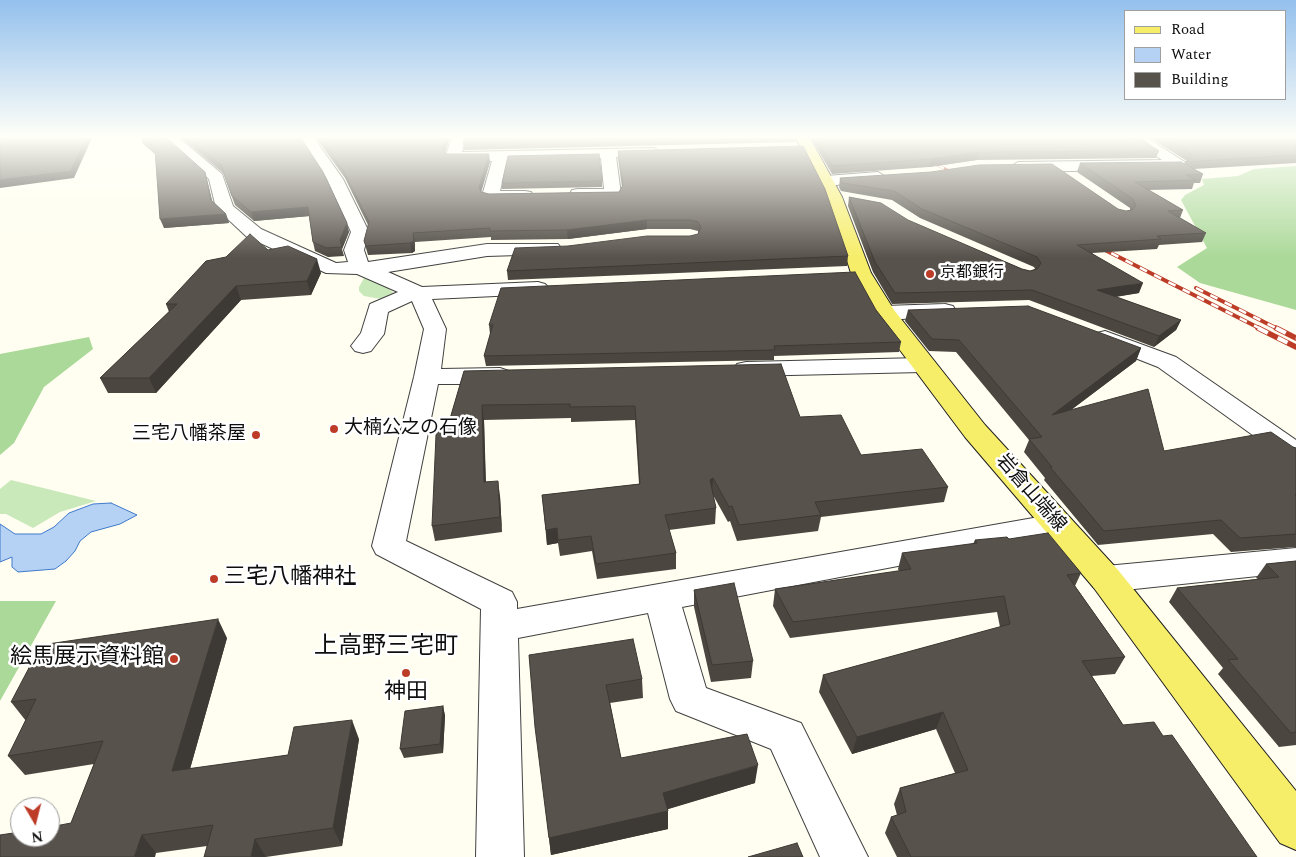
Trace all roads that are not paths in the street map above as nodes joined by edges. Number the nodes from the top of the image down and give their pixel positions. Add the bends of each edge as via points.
1 (216, 178) edge
2 (334, 178) edge
3 (495, 178) edge
4 (611, 178) edge
5 (825, 178) edge
6 (886, 178) edge
7 (1071, 178) edge
8 (1077, 182) edge
9 (837, 193) junction
10 (538, 195) edge
11 (566, 195) edge
12 (568, 247) edge
13 (360, 268) junction
14 (557, 287) edge
15 (419, 294) junction
16 (970, 310) edge
17 (884, 313) junction
18 (1084, 330) edge
19 (363, 346) dead end
20 (922, 365) junction
21 (724, 370) edge
22 (526, 375) edge
23 (427, 378) junction
24 (1296, 453) edge
25 (1056, 526) junction
26 (1296, 560) edge
27 (1106, 579) junction
28 (660, 597) junction
29 (498, 627) junction
30 (1282, 790) edge
31 (1296, 827) edge
32 (500, 857) edge
33 (844, 857) edge

1 - 13 street via 225,208 254,233 333,269
2 - 13 street via 360,232 354,250
3 - 10 street via 490,196
4 - 11 street via 613,194
5 - 9 main road, 岩倉山端線
6 - 9 street
7 - 8 street
9 - 17 main road, 岩倉山端線 via 852,273
12 - 13 street via 487,250
13 - 15 street
14 - 15 street
15 - 19 street via 378,308 372,334
15 - 23 street via 435,329
16 - 17 street
17 - 20 main road, 岩倉山端線
18 - 24 street via 1167,362
20 - 21 street
20 - 25 main road, 岩倉山端線
22 - 23 street
23 - 29 street via 388,546 498,602
25 - 27 main road, 岩倉山端線
25 - 28 street
26 - 27 street
27 - 30 main road, 岩倉山端線
28 - 29 street
28 - 33 street via 690,699 786,736
29 - 32 street
30 - 31 main road, 岩倉山端線

